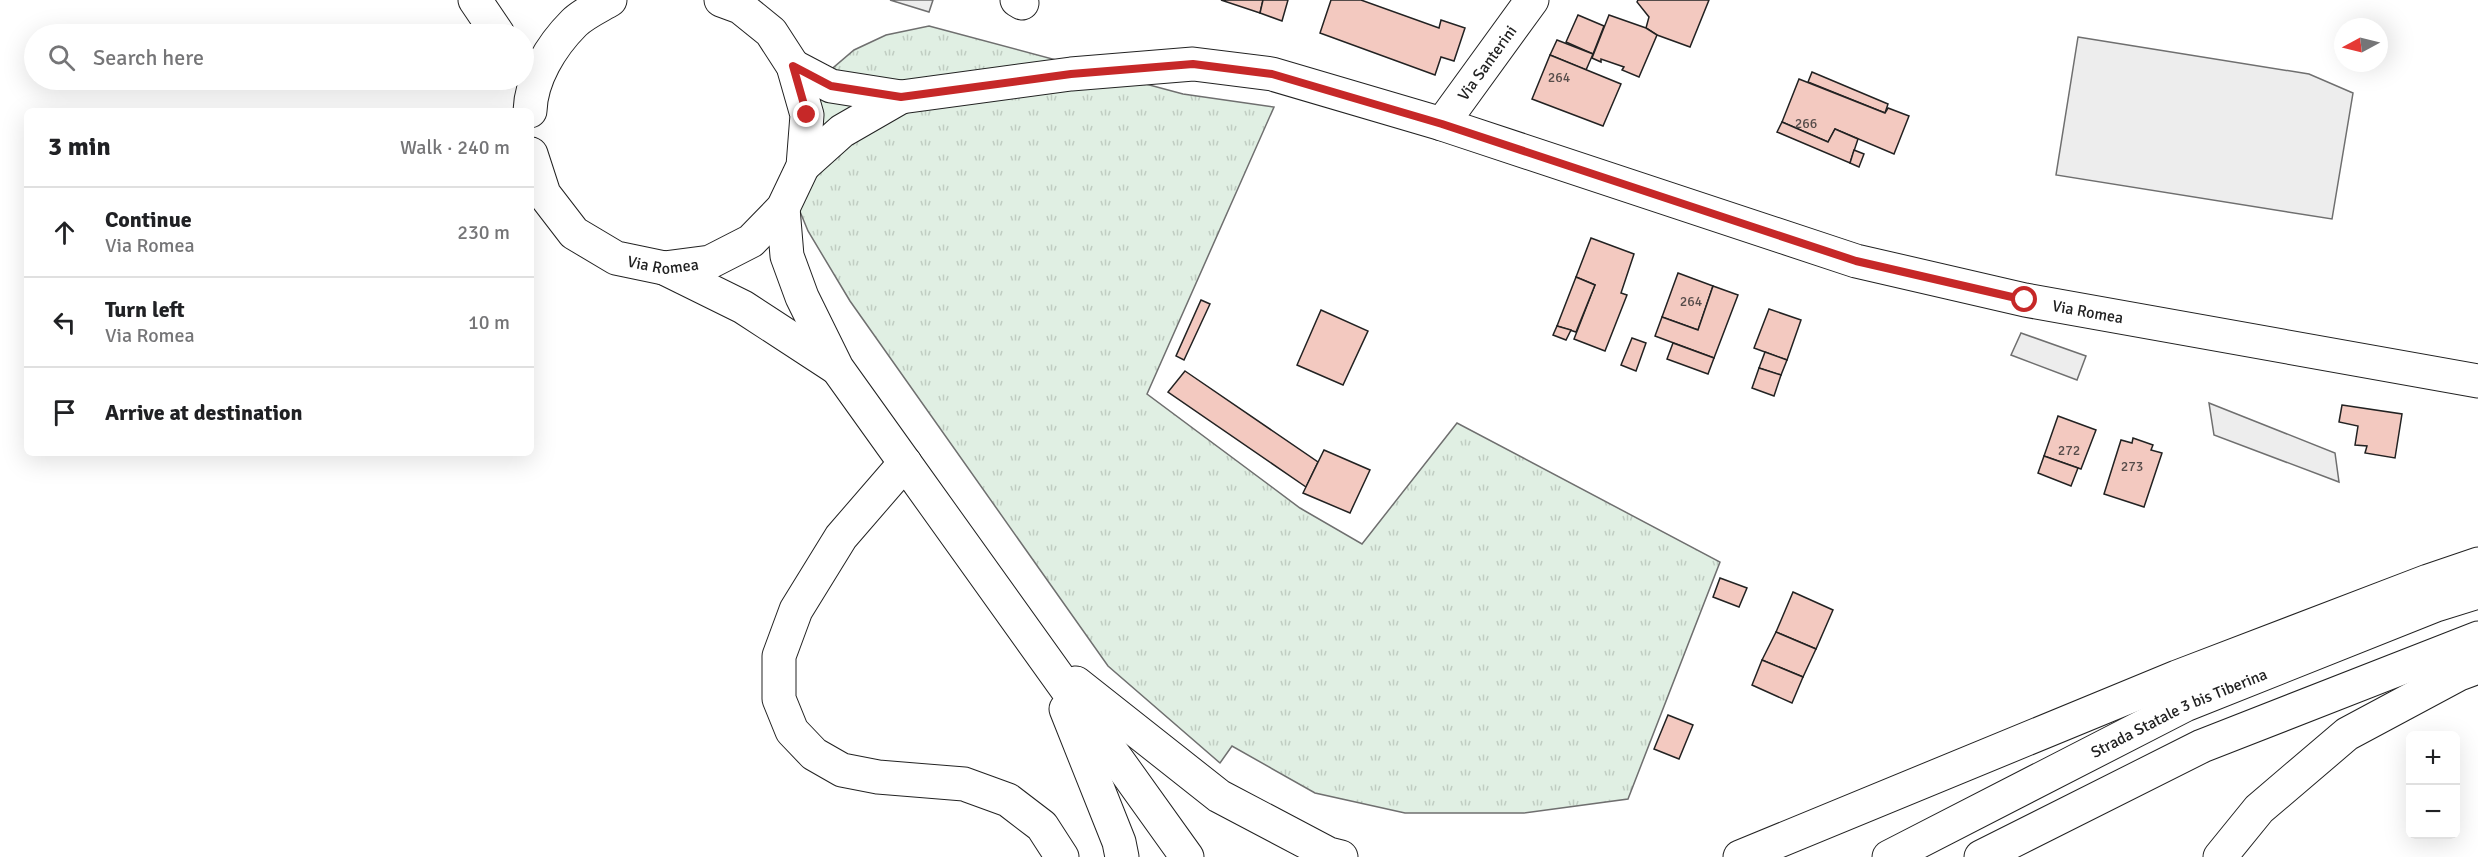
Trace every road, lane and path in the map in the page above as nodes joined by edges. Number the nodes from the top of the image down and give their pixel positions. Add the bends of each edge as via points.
1 (475, 0) edge
2 (610, 0) edge
3 (1532, 0) edge
4 (733, 2) edge
5 (491, 24) edge
6 (793, 66) junction
7 (534, 82) edge
8 (901, 97) junction
9 (1442, 124) junction
10 (534, 163) edge
11 (802, 166) junction
12 (783, 208) junction
13 (664, 268) junction
14 (837, 368) junction
15 (2478, 381) edge
16 (905, 463) junction
17 (2478, 564) edge
18 (2478, 592) edge
19 (2478, 638) edge
20 (1046, 660) junction
21 (2478, 667) edge
22 (1062, 857) edge
23 (1122, 857) edge
24 (1187, 857) edge
25 (1341, 857) edge
26 (1740, 857) edge
27 (1889, 857) edge
28 (1982, 857) edge
29 (2220, 857) edge

1 - 5 main road
2 - 7 main road via 575,22 547,57
3 - 9 main road, Via Santerini
4 - 6 main road, Via Romea via 771,32
6 - 8 main road, Via Romea via 831,86
6 - 11 main road, Via Romea via 807,115
8 - 9 main road, Via Romea via 1071,74 1193,64 1272,74
8 - 11 main road, Via Romea via 842,131
9 - 15 main road, Via Romea via 1856,261 2025,300
10 - 13 main road, Via Romea via 544,194 574,233 616,258
11 - 12 main road, Via Romea
12 - 13 main road, Via Romea via 751,242 710,262
12 - 14 main road via 787,256 802,297
13 - 14 main road via 743,307
14 - 16 main road
16 - 20 main road
16 - 22 main road via 841,537 796,610 779,656 778,699 792,731 814,754 833,765 878,777 964,784 1008,800 1042,826
17 - 26 main road via 2177,677
18 - 27 main road, Strada Statale 3 bis Tiberina via 2185,705
19 - 28 main road via 2202,746
20 - 23 main road
20 - 24 main road
20 - 25 main road via 1219,796
21 - 29 main road via 2347,734 2259,809

